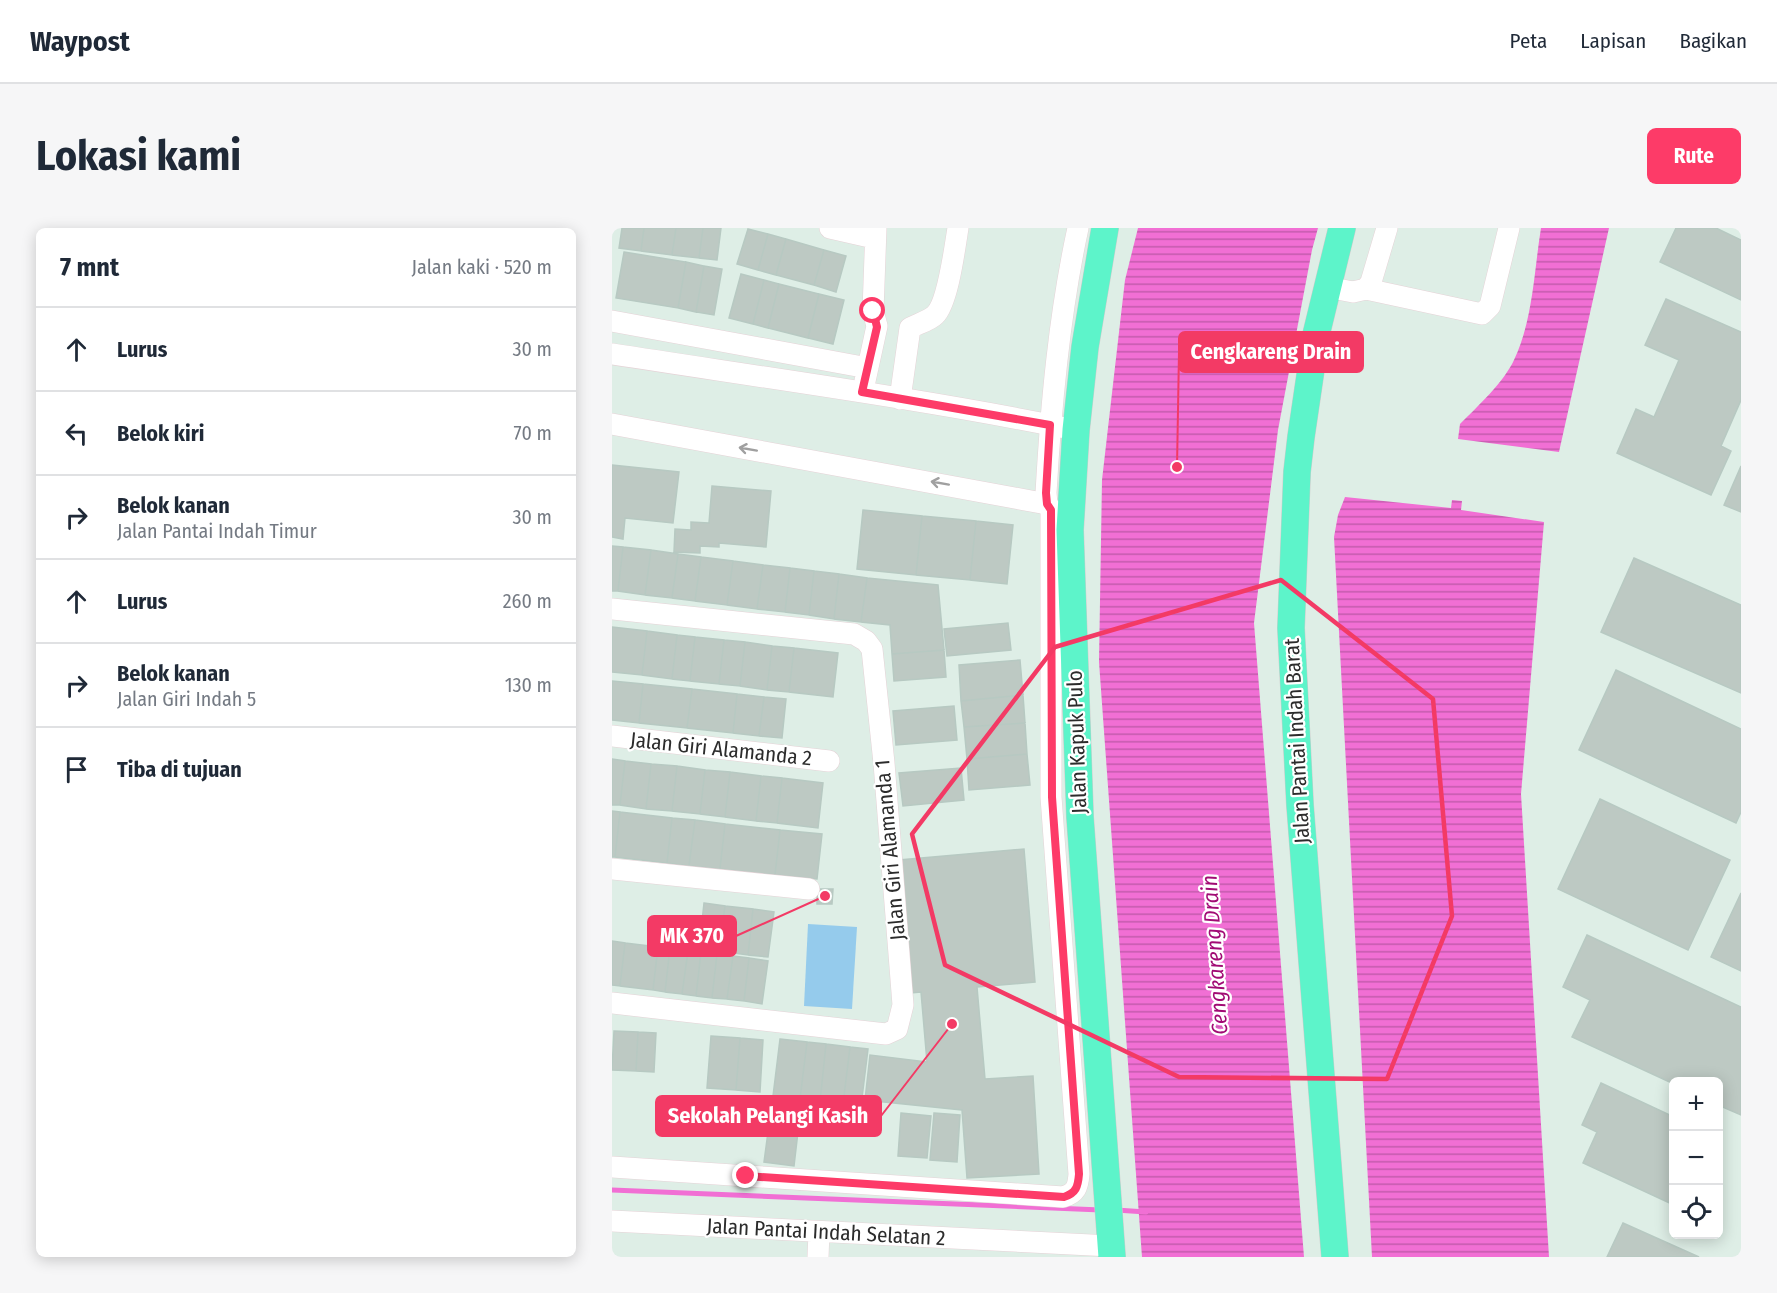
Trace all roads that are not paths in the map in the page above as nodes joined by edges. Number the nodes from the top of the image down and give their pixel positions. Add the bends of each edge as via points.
1 (830, 228) edge
2 (958, 228) edge
3 (1078, 228) edge
4 (1105, 228) edge
5 (1342, 228) edge
6 (1387, 228) edge
7 (1509, 228) edge
8 (875, 233) edge
9 (1327, 287) junction
10 (1366, 289) junction
11 (612, 321) edge
12 (612, 354) edge
13 (868, 368) junction
14 (862, 392) junction
15 (900, 399) junction
16 (612, 424) edge
17 (1050, 425) junction
18 (1076, 430) junction
19 (1049, 507) junction
20 (1070, 530) junction
21 (612, 609) edge
22 (612, 736) edge
23 (829, 761) dead end
24 (612, 869) edge
25 (809, 889) dead end
26 (612, 1003) edge
27 (612, 1167) edge
28 (612, 1221) edge
29 (819, 1232) junction
30 (1110, 1232) edge
31 (818, 1257) edge
32 (1335, 1257) edge

1 - 8 street
2 - 15 street via 940,307 935,316 910,328
3 - 17 street
4 - 18 main road, Jalan Kapuk Pulo
5 - 9 main road, Jalan Pantai Indah Barat
6 - 10 street
7 - 10 street via 1490,306 1482,314
8 - 13 street via 873,311 877,327
9 - 10 street via 1353,292
9 - 32 main road, Jalan Pantai Indah Barat via 1316,335 1299,460 1291,628 1300,805
11 - 13 street
12 - 14 street
13 - 14 street
14 - 15 street
15 - 17 street
19 -> 16 street
17 - 18 street
17 - 19 street
18 - 20 main road, Jalan Kapuk Pulo
19 - 20 street
19 - 27 street via 1052,797 1078,1187 1064,1197
20 - 30 main road, Jalan Kapuk Pulo via 1080,817
21 - 26 street, Jalan Giri Alamanda 1 via 854,634 872,649 903,1005 897,1029 886,1034
22 - 23 street, Jalan Giri Alamanda 2
24 - 25 street
28 - 29 street, Jalan Pantai Indah Selatan 2
29 - 30 street, Jalan Pantai Indah Selatan 2
29 - 31 street

